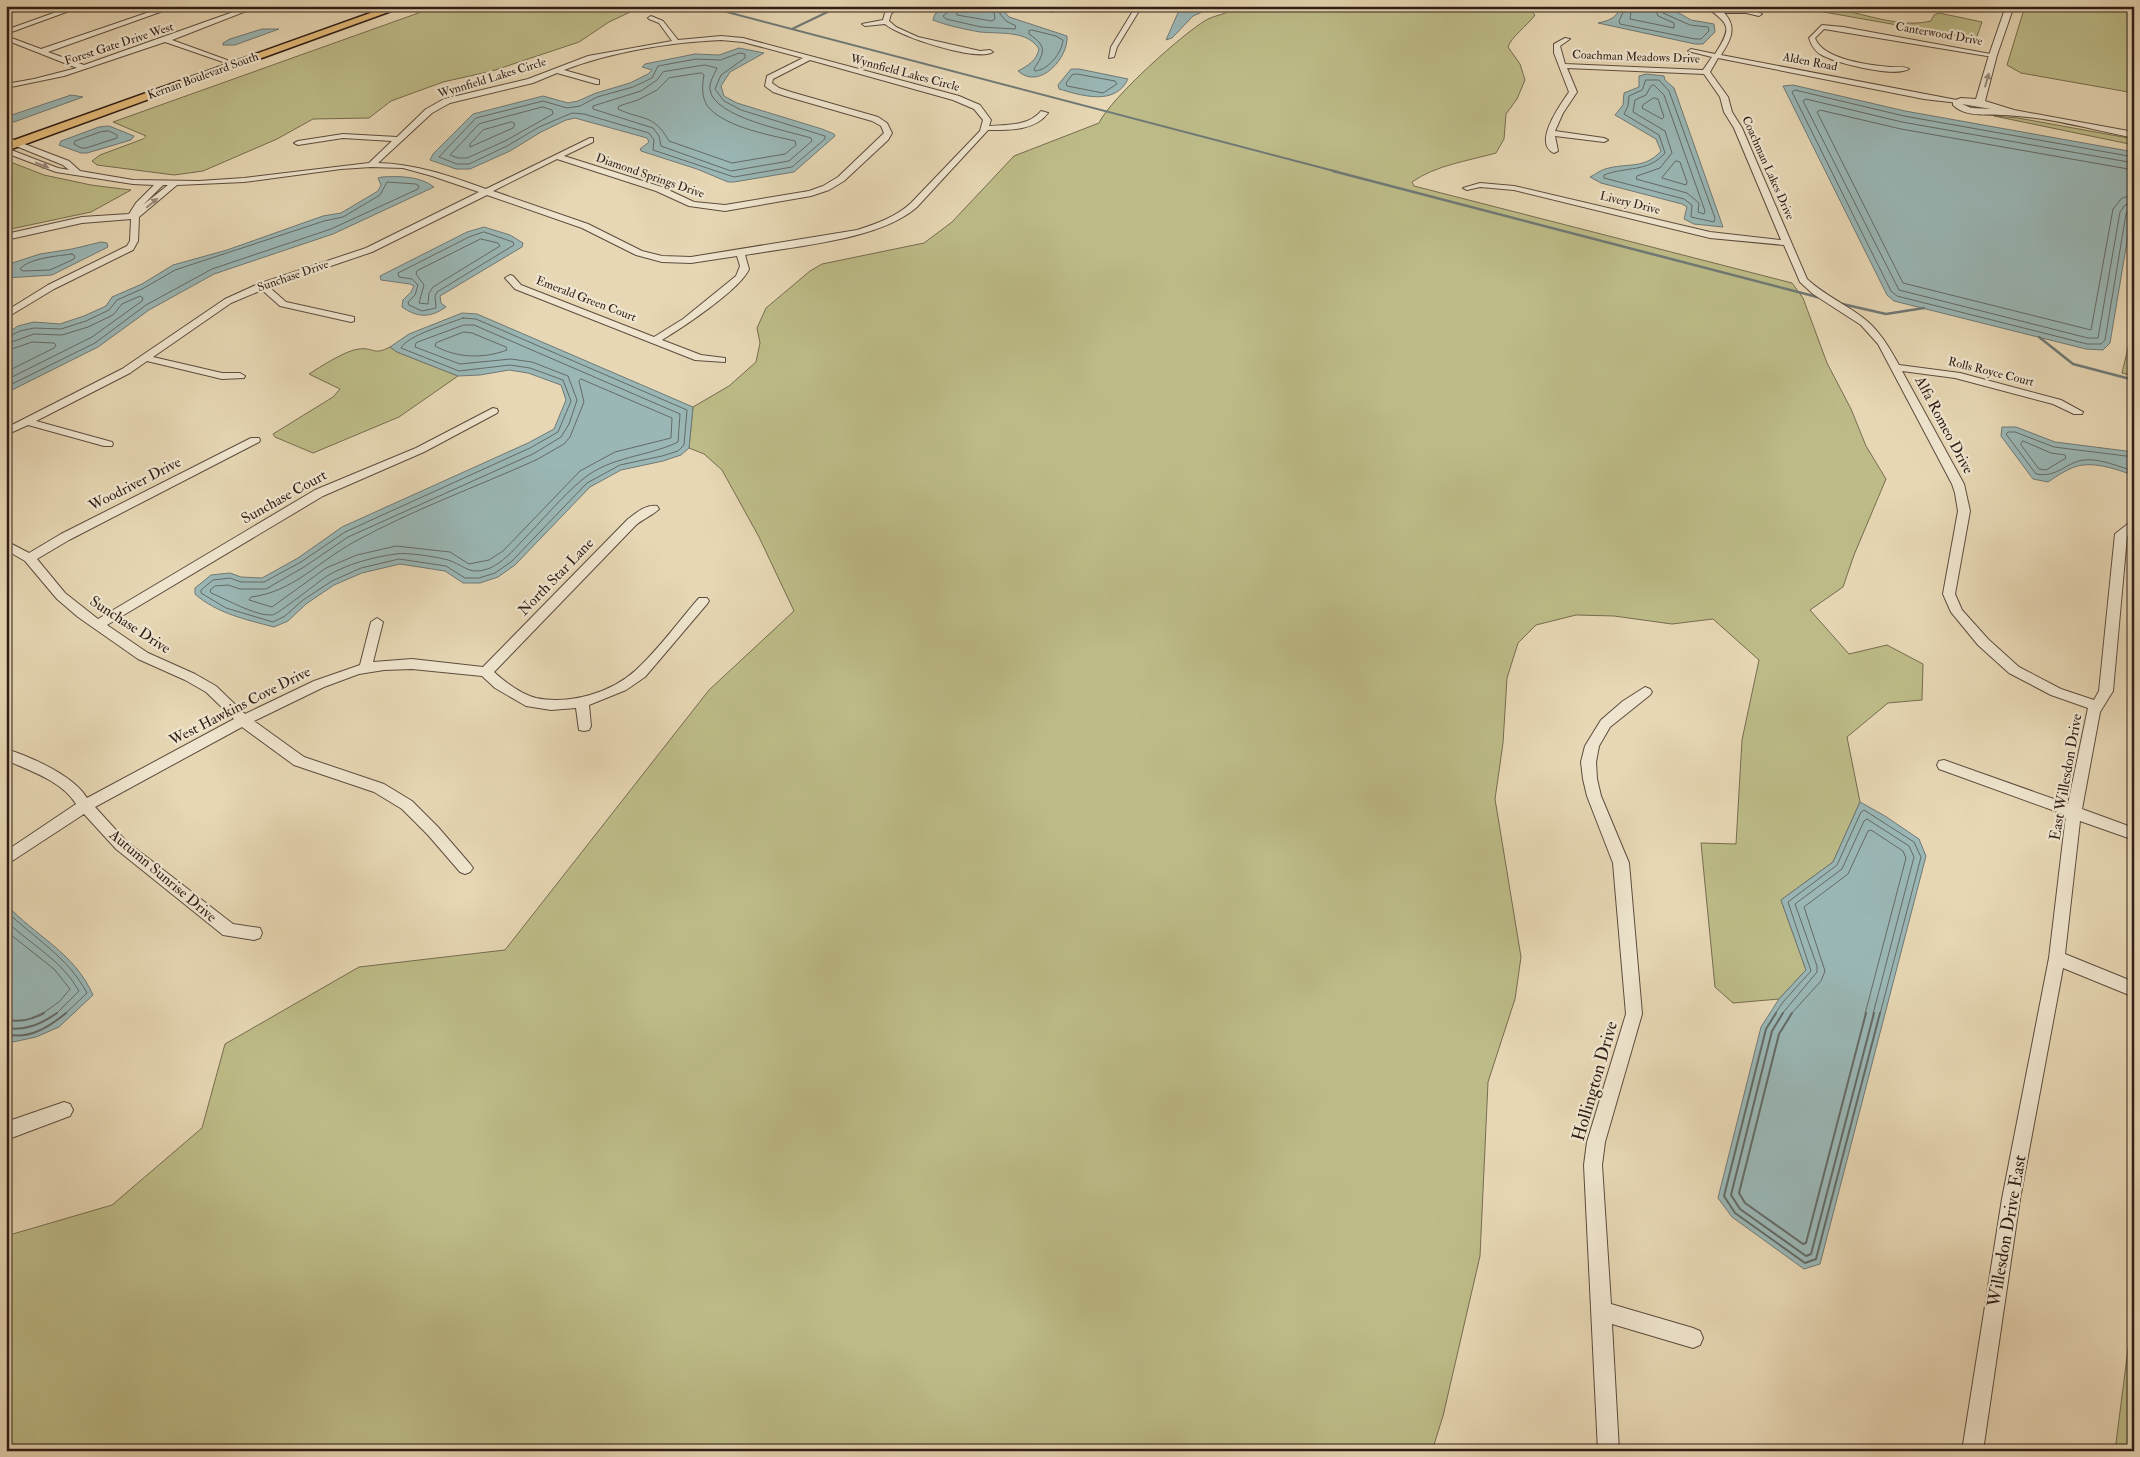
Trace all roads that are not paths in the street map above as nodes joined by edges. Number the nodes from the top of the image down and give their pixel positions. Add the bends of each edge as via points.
1 (80, 6) edge
2 (174, 6) edge
3 (256, 6) edge
4 (381, 6) edge
5 (400, 6) edge
6 (896, 6) edge
7 (1139, 6) edge
8 (1708, 6) edge
9 (2000, 6) edge
10 (2010, 6) edge
11 (1720, 11) junction
12 (1759, 14) dead end
13 (651, 18) dead end
14 (886, 22) junction
15 (865, 24) dead end
16 (1822, 27) joint
17 (6, 32) edge
18 (6, 38) edge
19 (1567, 39) dead end
20 (165, 40) junction
21 (676, 41) junction
22 (43, 51) junction
23 (1691, 51) dead end
24 (990, 52) dead end
25 (1989, 54) junction
26 (1717, 56) junction
27 (1111, 57) dead end
28 (809, 58) junction
29 (224, 61) junction
30 (1564, 66) junction
31 (84, 68) junction
32 (1905, 69) dead end
33 (556, 70) junction
34 (1979, 70) dead end
35 (1706, 72) junction
36 (596, 82) dead end
37 (10, 85) edge
38 (1959, 104) junction
39 (1982, 106) junction
40 (1044, 113) dead end
41 (986, 128) junction
42 (1550, 134) junction
43 (2134, 135) edge
44 (398, 139) junction
45 (590, 140) dead end
46 (1604, 140) dead end
47 (298, 143) dead end
48 (8, 144) edge
49 (1554, 151) dead end
50 (558, 157) junction
51 (371, 165) junction
52 (79, 174) junction
53 (160, 183) junction
54 (175, 183) junction
55 (1467, 188) dead end
56 (487, 191) junction
57 (135, 216) junction
58 (6, 237) edge
59 (1788, 243) junction
60 (740, 254) junction
61 (510, 278) dead end
62 (261, 286) junction
63 (6, 315) edge
64 (351, 319) dead end
65 (1869, 327) joint
66 (656, 340) junction
67 (146, 358) junction
68 (720, 360) dead end
69 (1894, 367) junction
70 (240, 376) dead end
71 (493, 411) dead end
72 (2078, 412) dead end
73 (29, 422) junction
74 (6, 432) edge
75 (255, 440) dead end
76 (108, 444) dead end
77 (654, 509) dead end
78 (2134, 526) edge
79 (6, 545) edge
80 (29, 558) junction
81 (703, 601) dead end
82 (377, 622) dead end
83 (98, 625) junction
84 (365, 669) junction
85 (486, 672) junction
86 (1645, 692) dead end
87 (582, 702) junction
88 (2097, 706) junction
89 (244, 720) junction
90 (584, 726) dead end
91 (6, 754) edge
92 (1944, 765) dead end
93 (85, 806) junction
94 (2074, 812) junction
95 (2134, 834) edge
96 (6, 859) edge
97 (465, 868) dead end
98 (254, 934) dead end
99 (2057, 958) junction
100 (2134, 990) edge
101 (2047, 1012) joint
102 (64, 1110) dead end
103 (6, 1131) edge
104 (1601, 1311) junction
105 (1693, 1338) dead end
106 (1610, 1451) edge
107 (1972, 1451) edge

1 - 17 street
2 - 22 street
3 - 20 street, Forest Gate Drive West
4 - 29 main road, Kernan Boulevard South
5 - 48 main road, Kernan Boulevard South
6 - 14 street via 885,17
7 - 27 street
8 - 11 street
9 - 25 street
10 - 25 street
11 - 12 street
11 - 26 street via 1728,18 1731,27
13 - 21 street via 661,22
14 - 15 street
14 - 24 street via 895,31 908,36 980,53
16 - 25 street, Canterwood Drive
16 - 32 street via 1812,38 1822,53 1854,62
18 - 22 street
19 - 30 street via 1560,41 1555,48
20 - 29 street
20 - 31 street, Forest Gate Drive West
21 - 28 street, Wynnfield Lakes Circle via 736,39
21 - 33 street, Wynnfield Lakes Circle via 590,56
22 - 31 street
23 - 26 street, Alden Road
25 - 34 street
39 -> 25 street
26 - 35 street via 1707,66
26 - 38 street, Alden Road
28 - 41 street, Wynnfield Lakes Circle via 968,102 986,117
28 - 50 street, Diamond Springs Drive via 773,76 768,84 779,92 875,119 884,125 888,133 840,180 823,190 732,207 704,207
29 - 48 main road, Kernan Boulevard South
30 - 35 street, Coachman Meadows Drive
30 - 42 street via 1573,92 1554,121
31 - 37 street, Forest Gate Drive West
33 - 36 street
33 - 44 street, Wynnfield Lakes Circle via 526,82 447,101 429,111
35 - 59 street, Coachman Lakes Drive via 1724,97
38 - 39 street via 1969,110
38 - 39 street via 1970,97
39 - 43 street
40 - 41 street via 1026,124
41 - 60 street via 922,198 892,220 858,232
42 - 46 street
42 - 49 street
44 - 47 street via 343,136
44 - 51 street, Wynnfield Lakes Circle
45 - 50 street, Sunchase Drive
48 -> 52 street via 56,170
48 - 52 street via 66,163
50 - 56 street, Sunchase Drive
51 - 54 street via 244,180
51 - 56 street via 416,169
52 - 53 street
53 - 54 street
53 - 57 street via 136,207
57 -> 54 street
55 - 59 street, Livery Drive via 1514,188 1710,235
56 - 60 street via 585,226 633,251 652,257 691,260
56 - 62 street, Sunchase Drive via 369,250
57 - 58 street via 82,220
57 - 63 street via 134,241 130,248 51,287
59 - 65 street, Coachman Lakes Drive via 1806,283
60 - 66 street via 746,266 745,272 686,321
61 - 66 street, Emerald Green Court via 518,287
62 - 64 street via 283,304
62 - 67 street, Sunchase Drive via 216,308
65 - 69 street, Alfa Romeo Drive via 1882,343
66 - 68 street, Emerald Green Court via 699,358
67 - 70 street via 222,376
67 - 73 street, Sunchase Drive
69 - 72 street, Rolls Royce Court via 1956,374 2057,402
69 - 88 street, Alfa Romeo Drive via 1961,493 1964,510 1949,594 1957,612 2014,670 2056,692
71 - 83 street, Sunchase Court via 420,450 319,493
73 - 74 street, Sunchase Drive
73 - 76 street
75 - 80 street, Woodriver Drive
77 - 85 street, North Star Lane via 632,522
78 - 88 street, East Willesdon Drive via 2121,534 2106,691
79 - 80 street, Sunchase Drive
80 - 83 street, Sunchase Drive via 61,596
81 - 87 street via 640,674 621,687
82 - 84 street
83 - 89 street, Sunchase Drive via 144,656 211,689
84 - 85 street, West Hawkins Cove Drive via 412,664
84 - 89 street, West Hawkins Cove Drive via 319,684
85 - 87 street via 500,685 531,702 551,705
86 - 104 street, Hollington Drive via 1600,730 1590,749 1587,766 1594,799 1621,863 1634,1014 1593,1165
87 - 90 street
88 - 94 street, East Willesdon Drive via 2093,712
89 - 93 street, West Hawkins Cove Drive
89 - 97 street, Sunchase Drive via 299,761 379,788 407,806
91 - 93 street, Autumn Sunrise Drive via 57,778 78,795
92 - 94 street
93 - 96 street, West Hawkins Cove Drive
93 - 98 street, Autumn Sunrise Drive via 121,845 229,930
94 - 95 street
94 - 99 street, East Willesdon Drive
99 - 100 street
99 - 101 street, East Willesdon Drive
101 - 107 street, Willesdon Drive East via 2012,1199
102 - 103 street
104 - 105 street
104 - 106 street, Hollington Drive

